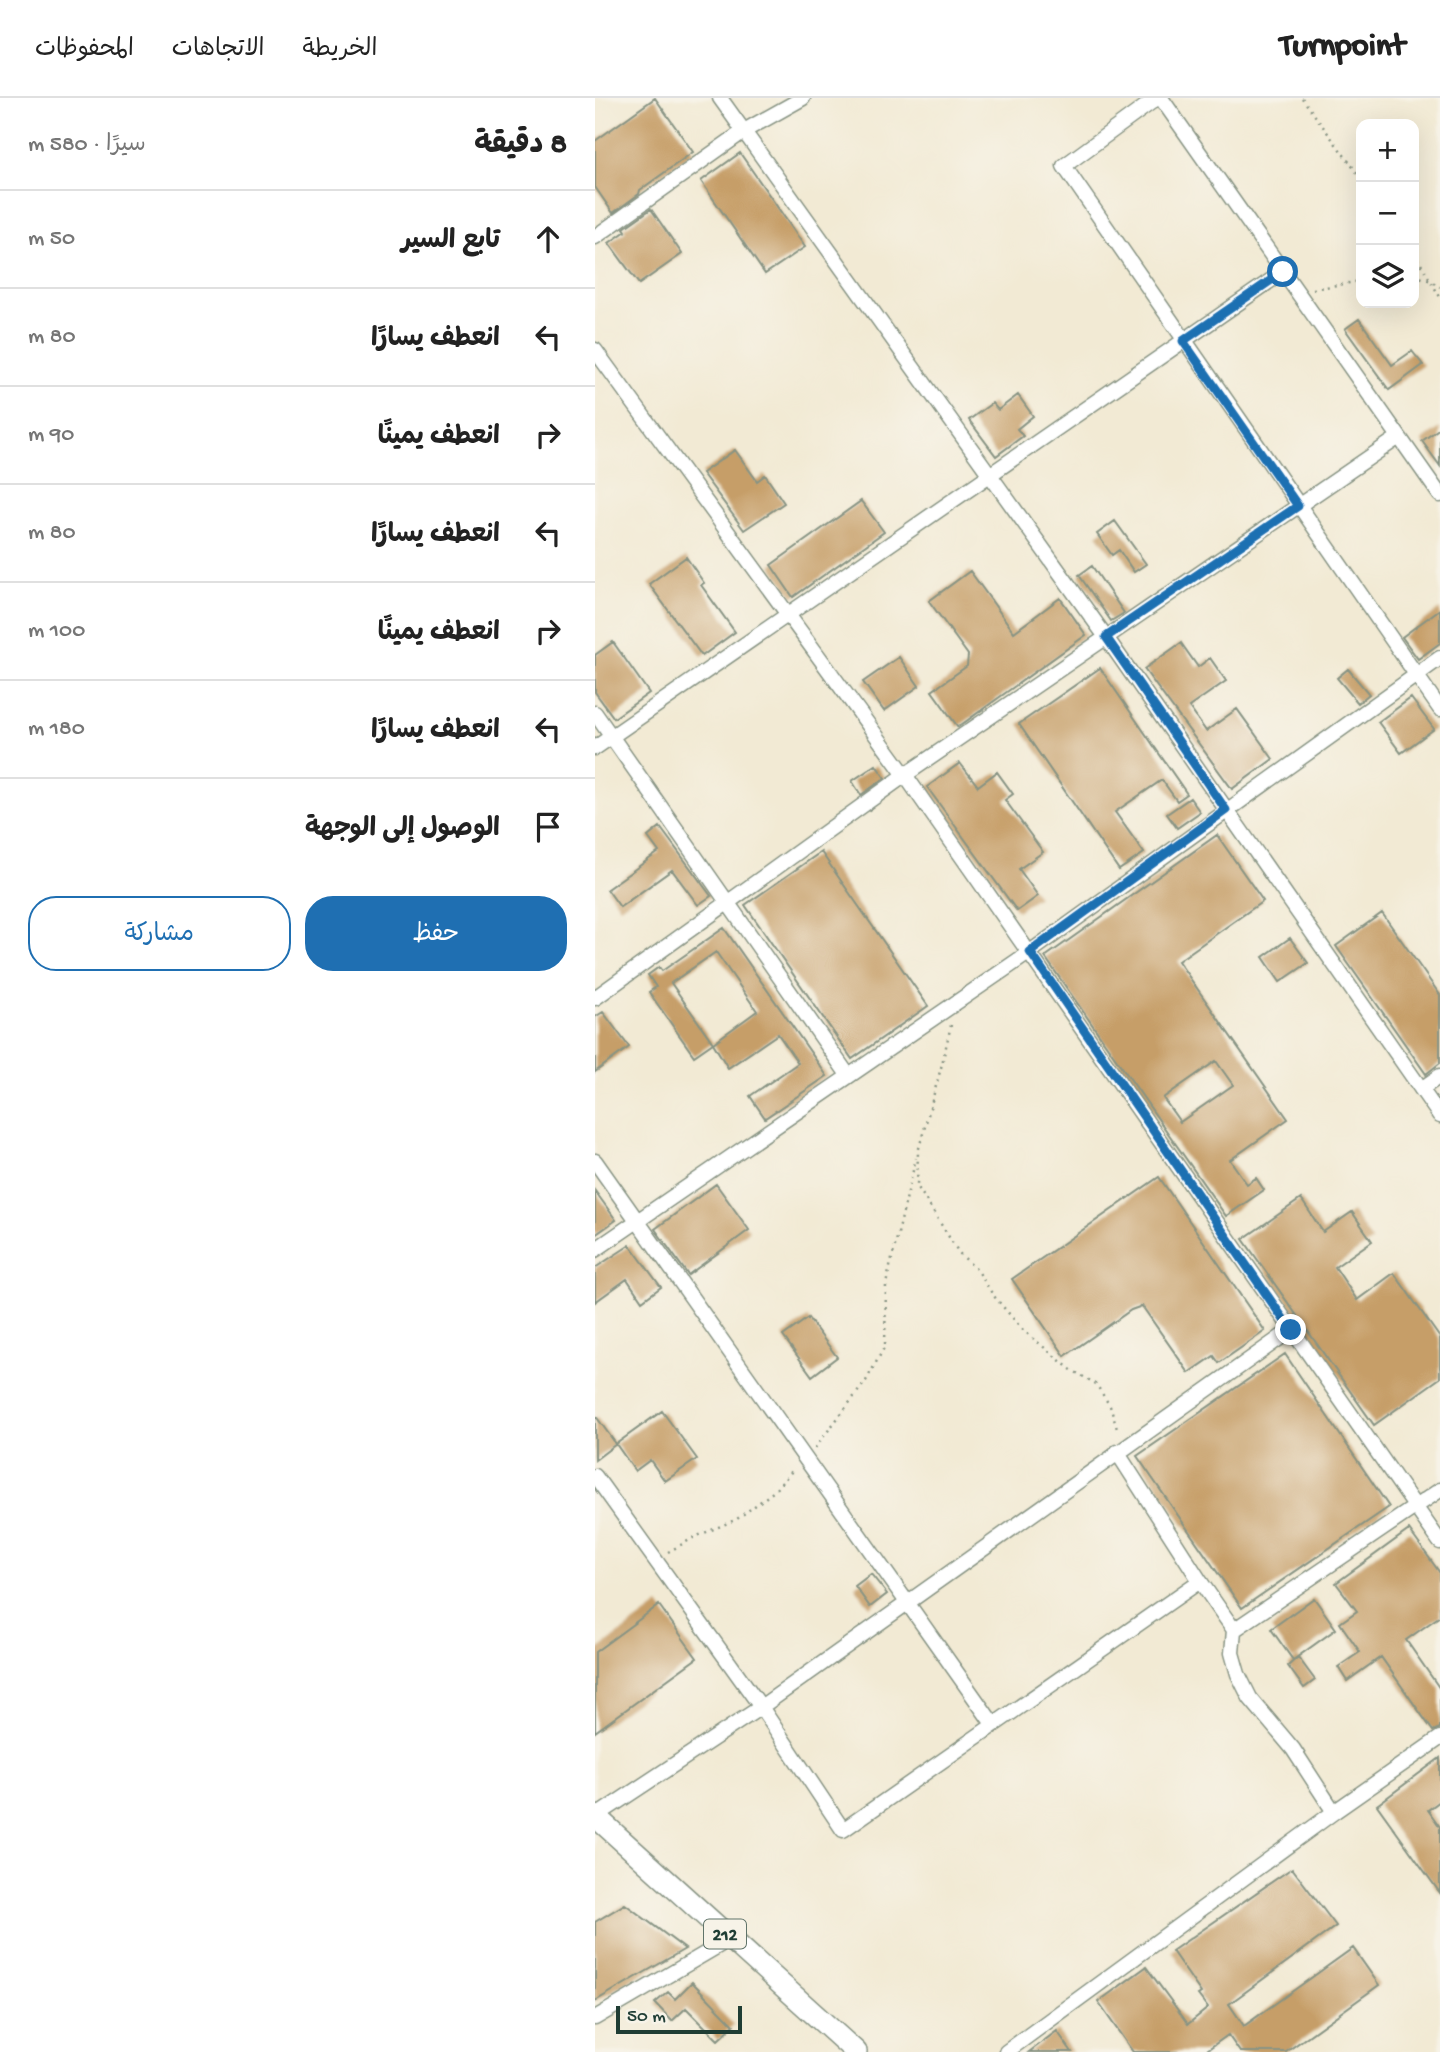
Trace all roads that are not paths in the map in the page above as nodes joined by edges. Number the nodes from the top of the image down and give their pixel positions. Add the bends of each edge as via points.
1 (720, 98) edge
2 (803, 98) edge
3 (1159, 98) edge
4 (744, 131) junction
5 (595, 237) edge
6 (1283, 272) junction
7 (1183, 341) junction
8 (595, 350) edge
9 (1399, 437) junction
10 (990, 475) junction
11 (1440, 495) edge
12 (1298, 506) junction
13 (789, 614) junction
14 (1106, 637) junction
15 (1440, 658) edge
16 (1417, 675) junction
17 (1440, 709) edge
18 (595, 713) edge
19 (612, 736) junction
20 (595, 748) edge
21 (905, 775) junction
22 (1226, 810) junction
23 (728, 902) junction
24 (1030, 952) junction
25 (595, 998) edge
26 (848, 1075) junction
27 (1440, 1076) edge
28 (1421, 1089) junction
29 (1440, 1116) edge
30 (595, 1161) edge
31 (637, 1221) junction
32 (595, 1250) edge
33 (1291, 1330) junction
34 (1117, 1452) junction
35 (595, 1476) edge
36 (1440, 1490) edge
37 (1415, 1507) junction
38 (1440, 1542) edge
39 (1200, 1581) junction
40 (908, 1604) junction
41 (1234, 1630) junction
42 (761, 1707) junction
43 (993, 1724) junction
44 (1440, 1738) edge
45 (1334, 1812) junction
46 (595, 1816) edge
47 (730, 1939) junction
48 (595, 2018) edge
49 (856, 2052) edge
50 (1006, 2052) edge

1 - 4 street
2 - 4 street
3 - 6 street
3 - 7 street via 1064,166
4 - 5 street
4 - 10 street
6 - 7 street
6 - 9 street
7 - 10 street
7 - 12 street
8 - 13 street
9 - 11 street
9 - 12 street
10 - 13 street
10 - 14 street
12 - 14 street
12 - 16 street
13 - 19 street
13 - 21 street
14 - 21 street
14 - 22 street
15 - 16 street
16 - 17 street
16 - 22 street
18 - 19 street
19 - 20 street
19 - 23 street
21 - 23 street
21 - 24 street
22 - 24 street
22 - 28 street
23 - 25 street
23 - 26 street
24 - 26 street
24 - 33 street
26 - 31 street
27 - 28 street
28 - 29 street
30 - 31 street
31 - 32 street
31 - 40 street
33 - 34 street
33 - 37 street
34 - 39 street
34 - 40 street
35 - 42 street
36 - 37 street
37 - 38 street
37 - 41 street
39 - 41 street
39 - 43 street
40 - 42 street
40 - 43 street
41 - 45 street via 1232,1653 1250,1698 1293,1749
42 - 43 street via 843,1830
42 - 46 street
44 - 45 street
45 - 50 street
46 - 47 main road, 212
47 - 48 street
47 - 49 main road, 212

